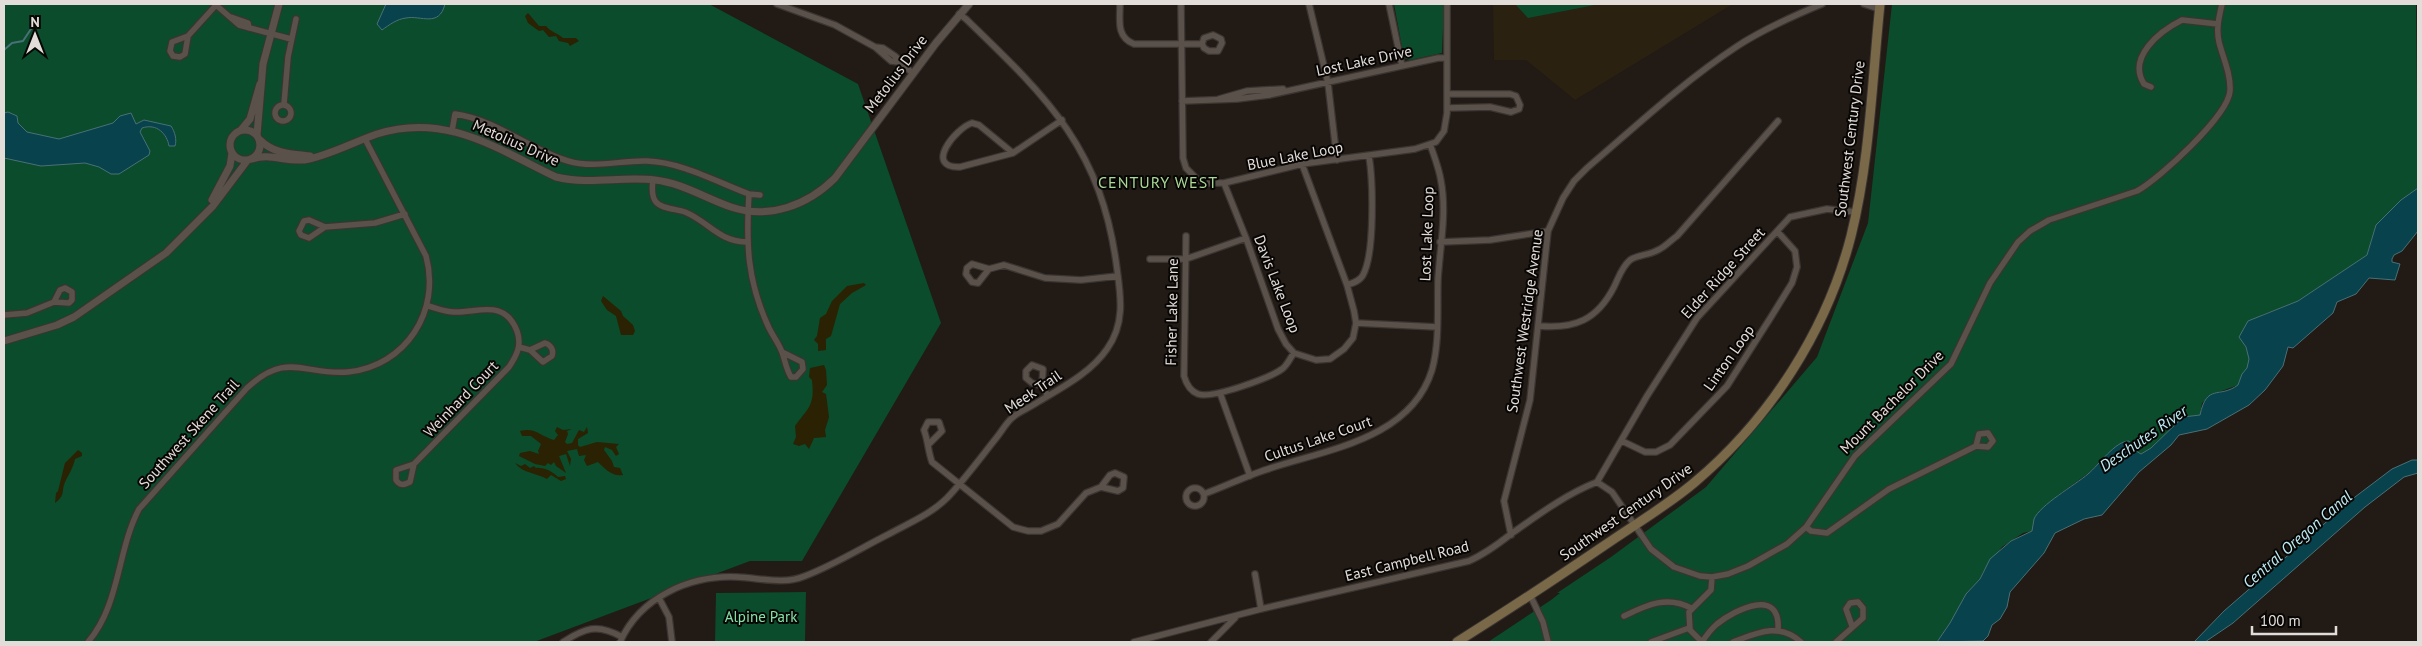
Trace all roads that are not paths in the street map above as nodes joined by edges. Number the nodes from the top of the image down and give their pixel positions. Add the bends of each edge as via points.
1 (217, 4) edge
2 (279, 4) edge
3 (777, 4) edge
4 (969, 4) edge
5 (1120, 4) edge
6 (1181, 4) edge
7 (1310, 4) edge
8 (1389, 4) edge
9 (1447, 4) edge
10 (1822, 4) edge
11 (1864, 4) edge
12 (2222, 4) edge
13 (1880, 6) edge
14 (959, 14) junction
15 (296, 20) dead end
16 (2218, 24) junction
17 (270, 33) junction
18 (188, 36) dead end
19 (292, 39) junction
20 (1182, 44) junction
21 (1202, 44) dead end
22 (1447, 58) junction
23 (1402, 66) junction
24 (913, 74) junction
25 (261, 78) junction
26 (1328, 83) junction
27 (2151, 87) dead end
28 (1447, 94) junction
29 (1182, 101) junction
30 (284, 104) dead end
31 (1447, 108) junction
32 (1062, 120) junction
33 (1778, 121) dead end
34 (242, 130) junction
35 (452, 130) junction
36 (259, 138) junction
37 (365, 138) junction
38 (1430, 144) junction
39 (232, 153) junction
40 (1013, 153) junction
41 (316, 156) junction
42 (1369, 156) junction
43 (250, 160) junction
44 (1336, 160) junction
45 (1302, 164) junction
46 (653, 180) junction
47 (1224, 183) junction
48 (749, 194) junction
49 (760, 195) dead end
50 (209, 209) junction
51 (748, 211) junction
52 (1856, 212) junction
53 (405, 214) junction
54 (325, 227) dead end
55 (1777, 231) junction
56 (1548, 232) junction
57 (1186, 236) dead end
58 (1246, 238) junction
59 (746, 242) junction
60 (1440, 242) junction
61 (1150, 259) dead end
62 (1186, 259) junction
63 (989, 269) dead end
64 (1118, 276) junction
65 (1347, 285) junction
66 (54, 302) dead end
67 (428, 306) junction
68 (4, 315) edge
69 (1356, 322) junction
70 (1539, 326) junction
71 (1437, 327) junction
72 (4, 341) edge
73 (519, 347) junction
74 (530, 350) dead end
75 (782, 352) junction
76 (1294, 354) junction
77 (1042, 386) dead end
78 (1220, 392) junction
79 (1048, 396) junction
80 (1622, 441) junction
81 (929, 444) dead end
82 (1976, 446) dead end
83 (414, 464) dead end
84 (1250, 476) junction
85 (1597, 482) junction
86 (958, 485) junction
87 (1101, 487) dead end
88 (1204, 494) dead end
89 (1636, 525) junction
90 (1806, 527) junction
91 (1511, 535) junction
92 (1255, 574) dead end
93 (1712, 577) junction
94 (1530, 595) junction
95 (659, 598) junction
96 (1691, 608) junction
97 (1261, 610) junction
98 (1236, 616) junction
99 (1624, 616) dead end
100 (1852, 626) dead end
101 (1689, 628) junction
102 (1778, 630) junction
103 (621, 640) edge
104 (88, 642) edge
105 (563, 642) edge
106 (672, 642) edge
107 (1134, 642) edge
108 (1211, 642) edge
109 (1457, 642) edge
110 (1548, 642) edge
111 (1651, 642) edge
112 (1702, 642) edge
113 (1736, 642) edge
114 (1801, 642) edge
115 (1836, 642) edge

1 - 17 street via 231,17 248,23 249,28
1 - 18 street
2 - 17 street
3 - 24 street via 835,26 875,47
4 - 14 street, Metolius Drive
5 - 20 street via 1123,38 1134,44
6 - 20 street, Blue Lake Loop
7 - 26 street
8 - 23 street
9 - 22 street
10 - 56 street, Southwest Westridge Avenue via 1737,46 1691,80 1574,180
11 - 13 street
12 - 16 street, Mount Bachelor Drive
13 - 52 main road, Southwest Century Drive via 1865,158
14 - 24 street, Metolius Drive
14 - 32 street, Meek Trail via 1029,80
15 - 19 street
16 - 27 street via 2182,20 2155,39 2143,54 2139,70 2144,84
16 - 90 street, Mount Bachelor Drive via 2230,90 2225,106 2200,136 2149,185 2049,220 2018,242 1990,283 1950,364 1855,456
17 - 19 street
17 - 25 street
19 - 30 street
20 - 21 street
20 - 29 street, Blue Lake Loop
22 - 23 street, Lost Lake Drive
22 - 28 street
23 - 26 street, Lost Lake Drive
24 - 51 street, Metolius Drive via 826,187 788,208
25 - 34 street via 250,117
25 - 36 street via 262,92 256,124
26 - 29 street, Lost Lake Drive via 1248,92 1219,99
26 - 44 street
28 - 31 street
28 - 31 street via 1510,94 1516,96 1520,105 1510,112 1490,107
29 - 47 street, Blue Lake Loop via 1186,168 1198,180
31 - 38 street via 1444,131 1436,142
32 - 40 street
32 - 64 street, Meek Trail via 1078,144 1098,187 1114,244
33 - 70 street via 1677,236 1659,250 1631,259 1624,266 1599,310 1580,322 1559,328
34 - 36 street via 252,131
34 - 39 street via 231,140
35 - 37 street, Metolius Drive via 404,129
35 - 46 street, Metolius Drive via 481,139 568,180
35 - 48 street via 455,114 466,116 569,162 584,165 665,162
36 - 41 street, Metolius Drive via 271,149
36 - 43 street via 259,153
37 - 41 street, Metolius Drive
37 - 53 street, Southwest Skene Trail
38 - 42 street, Blue Lake Loop
38 - 60 street, Lost Lake Loop via 1443,193
39 - 43 street via 239,159
39 - 50 street via 230,166
40 - 40 street via 979,125 972,123 964,125 944,150 943,157 952,167 960,167
41 - 43 street, Metolius Drive via 297,161 265,156
42 - 44 street, Blue Lake Loop
42 - 65 street via 1373,203 1366,268 1360,279
43 - 50 street
44 - 45 street, Blue Lake Loop
45 - 47 street, Blue Lake Loop
45 - 65 street
46 - 51 street, Metolius Drive
46 - 59 street via 653,194 659,205 691,215 724,238
47 - 58 street, Davis Lake Loop
48 - 49 street
48 - 51 street
50 - 72 street via 166,253 98,303 57,325
51 - 59 street
52 - 55 street, Elder Ridge Street via 1843,209 1810,211 1790,217
52 - 89 main road, Southwest Century Drive via 1846,254 1825,308 1778,392 1720,459 1695,482
53 - 54 street via 375,223
53 - 67 street, Southwest Skene Trail via 430,270
55 - 80 street, Elder Ridge Street via 1697,318
55 - 80 street, Linton Loop via 1795,251 1798,267 1776,310 1727,386 1670,445 1656,452 1645,452
56 - 60 street via 1490,240
56 - 70 street, Southwest Westridge Avenue
57 - 62 street, Fisher Lake Lane
58 - 62 street
58 - 76 street, Davis Lake Loop via 1278,329
59 - 75 street via 755,293
60 - 71 street, Lost Lake Loop
61 - 62 street
62 - 78 street, Fisher Lake Lane via 1186,384 1198,394
63 - 64 street via 1004,266 1045,278 1082,280
64 - 79 street, Meek Trail via 1121,316 1108,348 1086,371
65 - 69 street
66 - 68 street via 27,314
67 - 73 street via 454,312 484,308 501,312 516,330
67 - 104 street, Southwest Skene Trail via 408,342 379,362 346,372 290,366 266,373 247,388 139,509 106,613
69 - 71 street
69 - 76 street, Davis Lake Loop via 1353,338 1330,359 1316,360
70 - 91 street, Southwest Westridge Avenue via 1530,400 1504,501
71 - 84 street, Cultus Lake Court via 1437,347 1431,371 1421,393 1405,414 1383,430 1364,438
73 - 74 street
73 - 83 street, Weinhard Court via 510,367
75 - 75 street via 786,370 791,377 796,377 803,369 802,362
76 - 78 street, Fisher Lake Lane via 1284,368
77 - 79 street
78 - 84 street
79 - 86 street, Meek Trail via 1012,418
80 - 85 street, Elder Ridge Street
81 - 86 street via 932,462
82 - 90 street via 1889,488 1827,533
84 - 88 street, Cultus Lake Court
85 - 89 street via 1612,492
85 - 91 street, East Campbell Road via 1577,490
86 - 87 street via 1014,527 1028,531 1041,531 1058,524 1086,493
86 - 95 street, Meek Trail via 934,510 802,578 780,581 714,577 676,587
89 - 93 street, Mount Bachelor Drive via 1662,560 1683,572
89 - 94 main road, Southwest Century Drive
90 - 93 street, Mount Bachelor Drive via 1787,544 1748,566
91 - 97 street, East Campbell Road via 1498,546 1469,561
92 - 97 street
93 - 96 street via 1711,590
94 - 109 main road, Southwest Century Drive
94 - 110 street
95 - 103 street, Meek Trail via 634,619
95 - 106 street via 669,617
96 - 99 street via 1674,601 1664,601
96 - 101 street
97 - 98 street, East Campbell Road
98 - 107 street, East Campbell Road
98 - 108 street
100 - 115 street
101 - 111 street
101 - 112 street
102 - 112 street via 1778,617 1774,611 1764,605 1752,605 1717,624
102 - 113 street via 1761,632
102 - 114 street
103 - 105 street via 601,629 593,629 583,630

